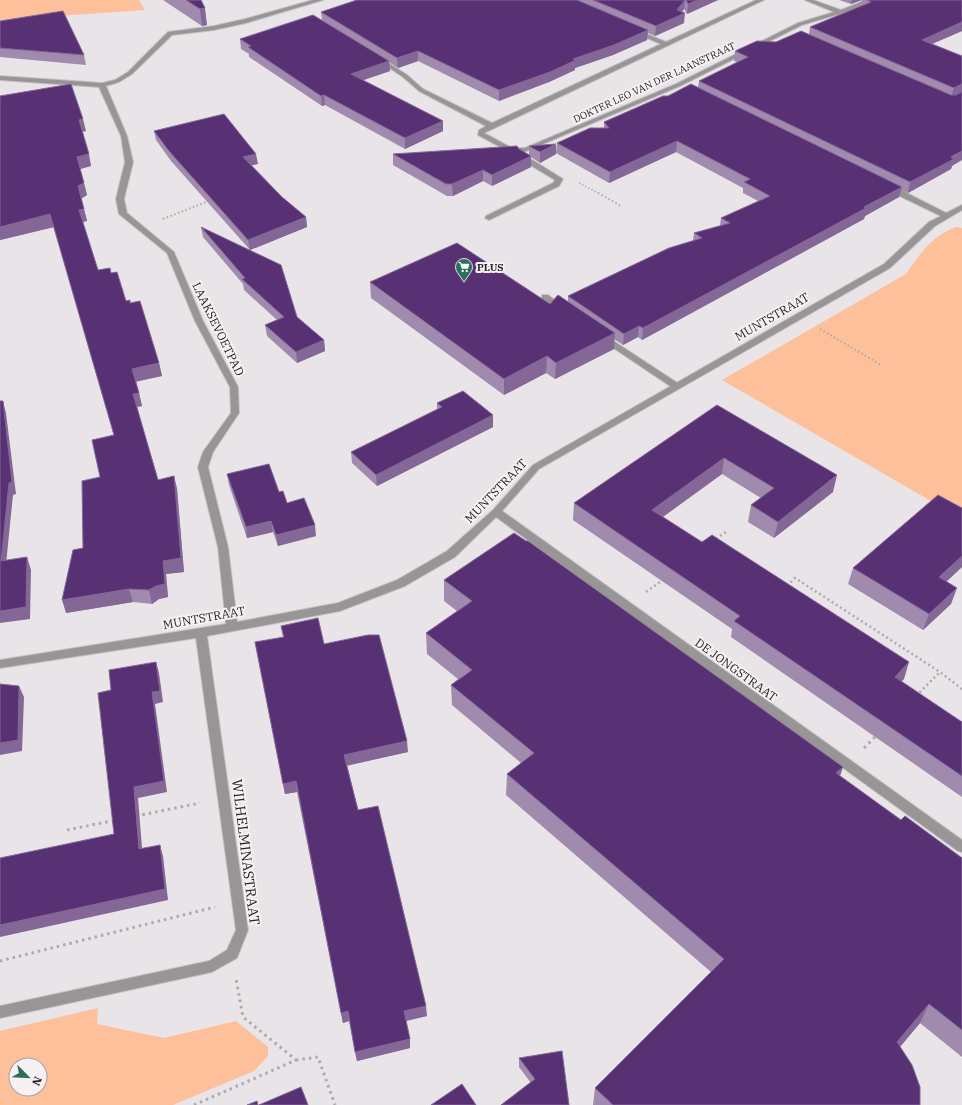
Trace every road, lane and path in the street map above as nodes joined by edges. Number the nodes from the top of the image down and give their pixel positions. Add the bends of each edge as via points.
1 (320, 0) edge
2 (761, 0) edge
3 (808, 0) edge
4 (871, 0) edge
5 (840, 12) junction
6 (631, 30) edge
7 (786, 31) junction
8 (793, 34) edge
9 (666, 44) junction
10 (373, 56) edge
11 (0, 78) edge
12 (102, 85) junction
13 (678, 85) junction
14 (685, 88) edge
15 (492, 126) junction
16 (520, 151) junction
17 (559, 179) junction
18 (883, 184) edge
19 (216, 199) edge
20 (621, 206) dead end
21 (956, 212) edge
22 (489, 218) dead end
23 (140, 228) junction
24 (545, 297) dead end
25 (571, 315) edge
26 (799, 316) junction
27 (597, 333) edge
28 (881, 365) dead end
29 (676, 386) junction
30 (496, 512) junction
31 (727, 531) dead end
32 (714, 541) edge
33 (670, 574) edge
34 (783, 589) edge
35 (626, 607) junction
36 (232, 627) junction
37 (201, 634) junction
38 (0, 664) edge
39 (940, 672) junction
40 (962, 689) edge
41 (912, 699) edge
42 (880, 732) edge
43 (846, 765) junction
44 (224, 798) junction
45 (134, 816) edge
46 (119, 820) edge
47 (67, 830) dead end
48 (962, 847) edge
49 (239, 901) junction
50 (232, 954) junction
51 (0, 961) edge
52 (0, 1012) edge
53 (296, 1060) junction
54 (194, 1105) edge
55 (335, 1105) edge

1 - 12 street via 246,21 170,33 130,73
2 - 9 street
3 - 5 street
4 - 5 street, DOKTER LEO VAN DER LAANSTRAAT
5 - 7 street, DOKTER LEO VAN DER LAANSTRAAT
6 - 9 street
7 - 8 street
7 - 13 street, DOKTER LEO VAN DER LAANSTRAAT
9 - 15 street
10 - 15 street via 405,76 421,90
11 - 12 street
12 - 23 street, LAAKSEVOETPAD via 124,136 129,162 120,199 123,214
13 - 14 street
13 - 16 street, DOKTER LEO VAN DER LAANSTRAAT
15 - 16 street via 480,134 510,150
16 - 17 street via 523,157
17 - 20 path via 570,178
17 - 22 street via 556,184
18 - 21 street
19 - 23 path
21 - 26 street, MUNTSTRAAT via 932,224 887,266
23 - 36 street, LAAKSEVOETPAD via 170,252 199,321 234,387 235,413 208,452 203,467 223,547
24 - 25 street
26 - 28 path
26 - 29 street, MUNTSTRAAT
27 - 29 street
29 - 30 street, MUNTSTRAAT via 536,467
30 - 35 street, DE JONGSTRAAT
30 - 36 street, MUNTSTRAAT via 451,554 401,583 340,607
31 - 32 path
33 - 35 path
34 - 39 path via 795,578
35 - 43 street, DE JONGSTRAAT
36 - 37 street, MUNTSTRAAT
37 - 38 street, MUNTSTRAAT
37 - 44 street, WILHELMINASTRAAT
39 - 40 path
39 - 41 path
42 - 43 path
43 - 48 street, DE JONGSTRAAT
44 - 45 path
44 - 49 street, WILHELMINASTRAAT
46 - 47 path
49 - 50 street, WILHELMINASTRAAT via 242,930
49 - 51 path
50 - 52 street via 212,966
50 - 53 path via 243,1017
53 - 54 path
53 - 55 path via 318,1057

